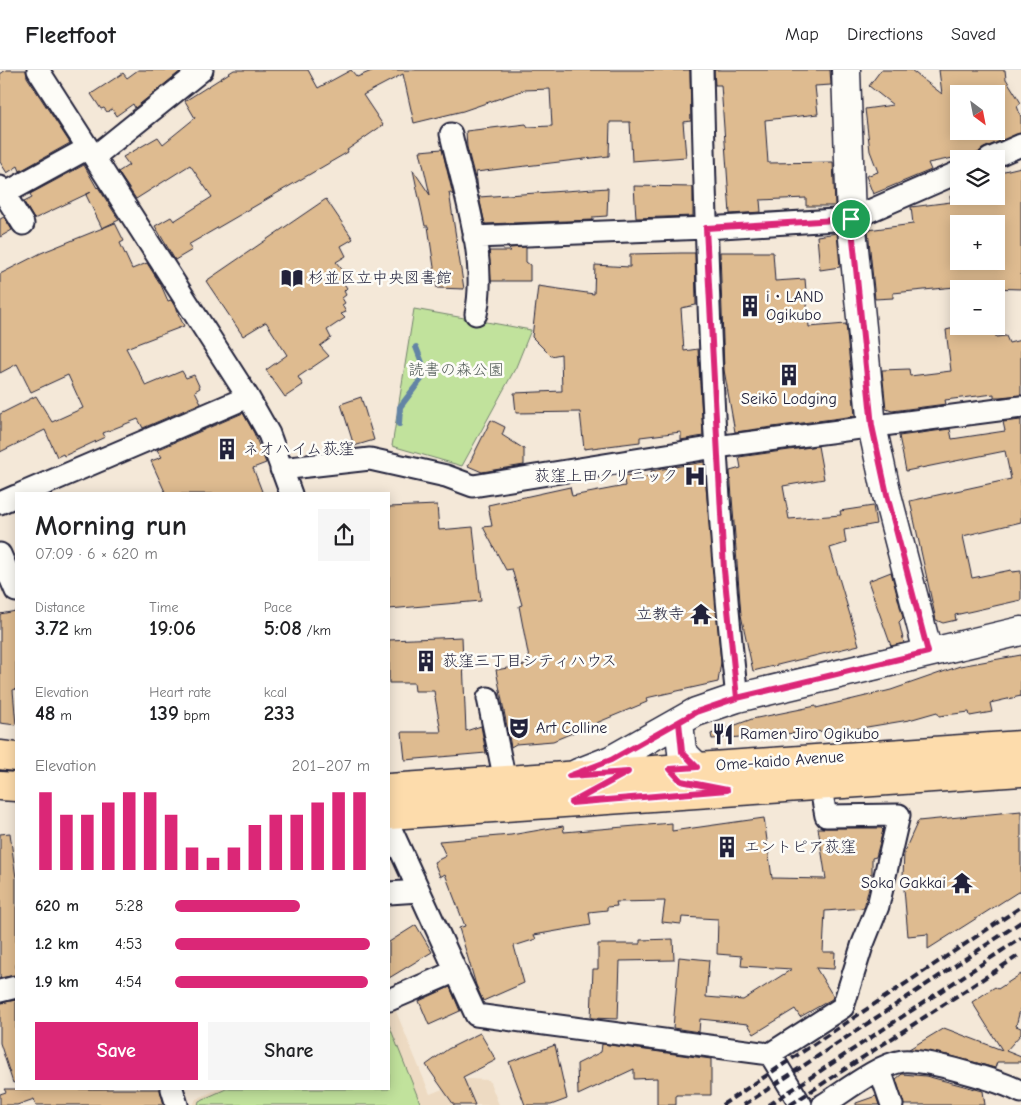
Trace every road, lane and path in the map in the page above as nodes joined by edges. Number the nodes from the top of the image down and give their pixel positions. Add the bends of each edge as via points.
1 (38, 70) edge
2 (202, 70) edge
3 (702, 70) edge
4 (846, 70) edge
5 (451, 134) dead end
6 (1021, 145) edge
7 (91, 152) junction
8 (1005, 152) edge
9 (950, 176) edge
10 (2, 191) edge
11 (851, 219) junction
12 (23, 224) dead end
13 (706, 228) junction
14 (474, 237) junction
15 (476, 314) dead end
16 (248, 397) junction
17 (1021, 407) edge
18 (872, 426) junction
19 (716, 446) junction
20 (379, 449) dead end
21 (282, 469) junction
22 (464, 473) dead end
23 (27, 492) edge
24 (290, 492) edge
25 (15, 496) edge
26 (0, 503) edge
27 (0, 554) edge
28 (15, 589) edge
29 (1021, 631) edge
30 (928, 652) junction
31 (488, 698) dead end
32 (737, 698) junction
33 (679, 722) junction
34 (1021, 744) edge
35 (0, 756) edge
36 (15, 757) edge
37 (697, 767) junction
38 (670, 769) junction
39 (628, 772) junction
40 (1021, 772) edge
41 (569, 776) junction
42 (505, 781) junction
43 (820, 784) junction
44 (0, 786) edge
45 (15, 788) edge
46 (390, 788) edge
47 (727, 790) junction
48 (571, 803) junction
49 (390, 814) edge
50 (390, 827) edge
51 (419, 891) junction
52 (390, 893) edge
53 (456, 971) junction
54 (15, 987) edge
55 (0, 991) edge
56 (390, 1000) edge
57 (770, 1054) junction
58 (880, 1070) junction
59 (1021, 1092) edge
60 (801, 1105) edge
61 (823, 1105) edge
62 (892, 1105) edge

1 - 7 street
2 - 7 street
3 - 13 street
4 - 11 street
5 - 14 street
6 - 8 street
7 - 10 street
7 - 16 street
9 - 11 street
10 - 12 street
11 - 13 street
11 - 18 street
13 - 14 street
13 - 19 street
14 - 15 street via 480,294
16 - 21 street via 269,434
16 - 23 street
17 - 18 street
18 - 19 street
18 - 30 street
19 - 21 street via 473,486 446,476 370,459
19 - 32 street
20 - 22 street
21 - 24 street
25 - 26 street
27 - 28 street
29 - 30 street
30 - 32 street
31 - 42 street
32 - 33 street via 696,712
33 - 37 street via 682,752
33 - 38 street via 663,747 662,761
33 - 39 street
33 - 41 street via 611,760
34 - 37 main road, Ome-kaido Avenue
35 - 36 main road
37 - 38 main road, Ome-kaido Avenue
38 - 39 main road, Ome-kaido Avenue
38 - 47 street via 681,781
39 - 41 main road, Ome-kaido Avenue
39 - 48 street
40 - 43 main road, Ome-kaido Avenue
41 - 42 main road, Ome-kaido Avenue
42 - 46 main road, Ome-kaido Avenue
43 - 47 main road, Ome-kaido Avenue
43 - 57 street via 826,816 899,815 878,906 843,1007
44 - 45 main road
47 - 48 main road, Ome-kaido Avenue
48 - 49 main road, Ome-kaido Avenue
50 - 51 street
51 - 52 street
51 - 53 street
53 - 56 street
53 - 57 street via 476,1015
54 - 55 street
57 - 60 street
58 - 59 street via 903,1062 943,1067
58 - 61 street
58 - 62 street

